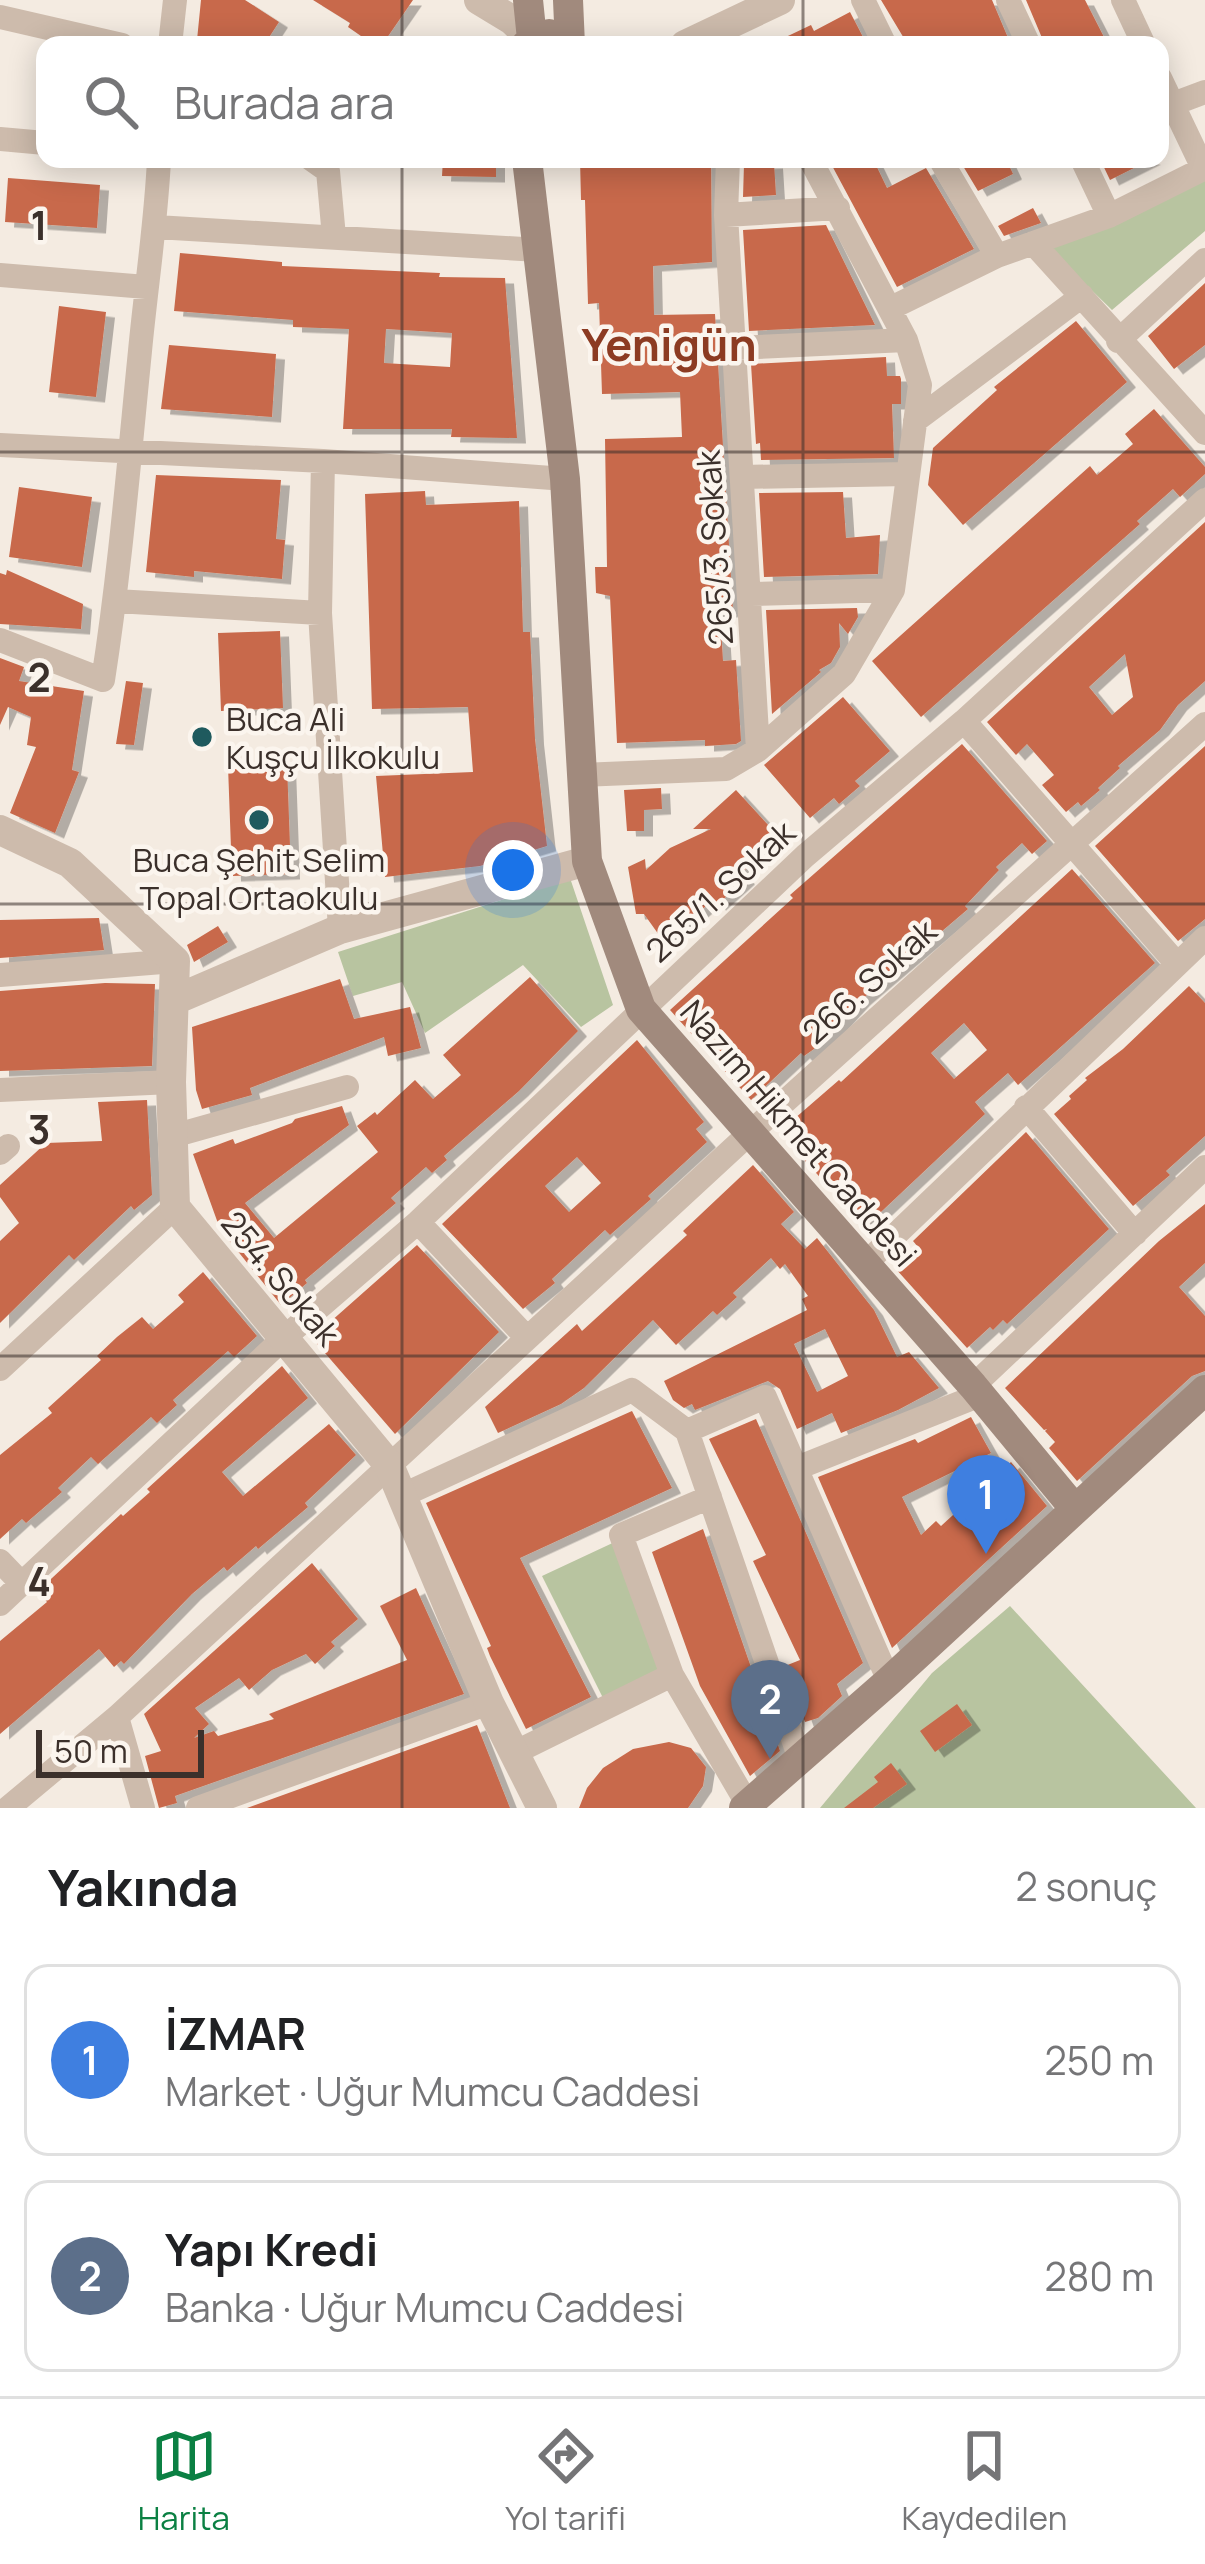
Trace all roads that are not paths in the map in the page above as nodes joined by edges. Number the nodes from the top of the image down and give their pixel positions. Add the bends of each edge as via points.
1 (175, 0) edge
2 (476, 0) edge
3 (568, 0) edge
4 (863, 0) edge
5 (1008, 0) edge
6 (1123, 0) edge
7 (774, 1) edge
8 (0, 17) edge
9 (522, 27) edge
10 (83, 36) edge
11 (171, 36) edge
12 (553, 36) edge
13 (570, 36) edge
14 (738, 36) edge
15 (881, 36) edge
16 (1025, 36) edge
17 (1140, 36) edge
18 (1205, 92) edge
19 (1169, 96) edge
20 (1173, 104) junction
21 (0, 139) edge
22 (36, 141) edge
23 (159, 168) edge
24 (324, 168) edge
25 (527, 168) edge
26 (544, 168) edge
27 (728, 168) edge
28 (815, 168) edge
29 (945, 168) edge
30 (1086, 168) edge
31 (1204, 168) edge
32 (838, 208) junction
33 (726, 215) junction
34 (1109, 216) junction
35 (156, 227) junction
36 (334, 237) junction
37 (1033, 244) junction
38 (539, 250) junction
39 (997, 256) junction
40 (1205, 260) edge
41 (0, 275) edge
42 (146, 287) junction
43 (1082, 296) junction
44 (891, 308) junction
45 (906, 340) junction
46 (1118, 341) junction
47 (735, 348) junction
48 (915, 421) junction
49 (1205, 433) edge
50 (0, 445) edge
51 (130, 452) junction
52 (323, 461) junction
53 (908, 475) junction
54 (742, 478) junction
55 (565, 479) junction
56 (1205, 500) edge
57 (892, 590) junction
58 (751, 595) junction
59 (116, 601) junction
60 (320, 613) junction
61 (0, 640) edge
62 (964, 721) junction
63 (1205, 724) edge
64 (758, 750) junction
65 (581, 775) junction
66 (0, 830) edge
67 (1071, 844) junction
68 (587, 861) junction
69 (340, 929) junction
70 (1202, 947) edge
71 (175, 962) junction
72 (1177, 964) junction
73 (0, 975) edge
74 (176, 999) junction
75 (641, 1009) junction
76 (171, 1082) junction
77 (347, 1087) dead end
78 (0, 1090) edge
79 (1026, 1107) junction
80 (752, 1131) junction
81 (173, 1136) junction
82 (1205, 1167) edge
83 (176, 1207) junction
84 (418, 1222) junction
85 (1135, 1234) junction
86 (866, 1264) junction
87 (285, 1337) junction
88 (527, 1338) junction
89 (0, 1369) edge
90 (977, 1390) junction
91 (1205, 1390) edge
92 (687, 1432) junction
93 (389, 1465) junction
94 (797, 1468) junction
95 (401, 1496) junction
96 (710, 1497) junction
97 (1074, 1508) junction
98 (0, 1561) edge
99 (22, 1584) junction
100 (0, 1604) edge
101 (672, 1675) junction
102 (889, 1681) junction
103 (489, 1702) junction
104 (117, 1717) junction
105 (514, 1753) junction
106 (800, 1759) junction
107 (746, 1806) edge
108 (8, 1808) edge
109 (143, 1808) edge
110 (198, 1808) edge
111 (542, 1808) edge

1 - 11 street
2 - 9 street
3 - 13 main road
4 - 15 street
5 - 16 street
6 - 17 street
7 - 14 street
8 - 10 street
9 - 12 main road
18 - 20 street
19 - 20 street
20 - 31 street
21 - 22 street
23 - 35 street
24 - 36 street
25 - 38 main road, Nazım Hikmet Caddesi
26 - 38 main road, Nazım Hikmet Caddesi
27 - 33 street, 265/3. Sokak
28 - 32 street
29 - 39 street
30 - 34 street
31 - 34 street
32 - 33 street
32 - 44 street
33 - 47 street, 265/3. Sokak
34 - 37 street
35 - 36 street
35 - 42 street
36 - 38 street
37 - 39 street
37 - 43 street
38 - 55 main road, Nazım Hikmet Caddesi
39 - 44 street
40 - 46 street
41 - 42 street
42 - 51 street
43 - 46 street
43 - 48 street
44 - 45 street
45 - 47 street
45 - 48 street via 920,385
46 - 49 street
47 - 54 street, 265/3. Sokak
48 - 53 street
50 - 51 street
51 - 52 street
51 - 59 street
52 - 55 street
52 - 60 street
53 - 54 street
53 - 57 street
54 - 58 street, 265/3. Sokak
55 - 65 main road, Nazım Hikmet Caddesi
56 - 62 street, 265/1. Sokak
57 - 58 street
57 - 64 street via 844,674
58 - 64 street, 265/3. Sokak
59 - 60 street
59 - 61 street via 103,680
60 - 69 street
62 - 67 street
62 - 75 street, 265/1. Sokak
63 - 67 street, 266. Sokak
64 - 65 street via 726,769
65 - 68 main road, Nazım Hikmet Caddesi
66 - 71 street via 70,862
67 - 72 street
67 - 80 street, 266. Sokak
68 - 69 street
68 - 75 main road, Nazım Hikmet Caddesi
69 - 74 street
70 - 72 street
71 - 73 street
71 - 74 street, 254. Sokak
72 - 79 street
74 - 76 street, 254. Sokak
75 - 80 main road, Nazım Hikmet Caddesi
75 - 84 street, 265/1. Sokak
76 - 78 street
76 - 81 street, 254. Sokak
77 - 81 street
79 - 85 street
79 - 86 street
80 - 86 main road, Nazım Hikmet Caddesi
80 - 88 street, 266. Sokak
81 - 83 street, 254. Sokak
82 - 85 street
83 - 87 street, 254. Sokak
83 - 89 street
84 - 87 street, 265/1. Sokak
84 - 88 street
85 - 90 street
86 - 90 main road, Nazım Hikmet Caddesi
87 - 93 street, 254. Sokak
87 - 99 street, 265/1. Sokak
88 - 93 street, 266. Sokak
90 - 94 street
90 - 97 main road, Nazım Hikmet Caddesi
91 - 97 main road
92 - 94 street via 765,1397
92 - 95 street via 632,1390
92 - 96 street
93 - 95 street, 254. Sokak
93 - 104 street, 266. Sokak
94 - 102 street
95 - 103 street, 254. Sokak
96 - 101 street via 621,1534
96 - 106 street
97 - 102 main road
98 - 99 street
99 - 100 street, 265/1. Sokak
101 - 105 street
101 - 107 street
102 - 106 main road
103 - 105 street, 254. Sokak
103 - 110 street
104 - 108 street, 266. Sokak
104 - 109 street
105 - 111 street, 254. Sokak
106 - 107 main road

